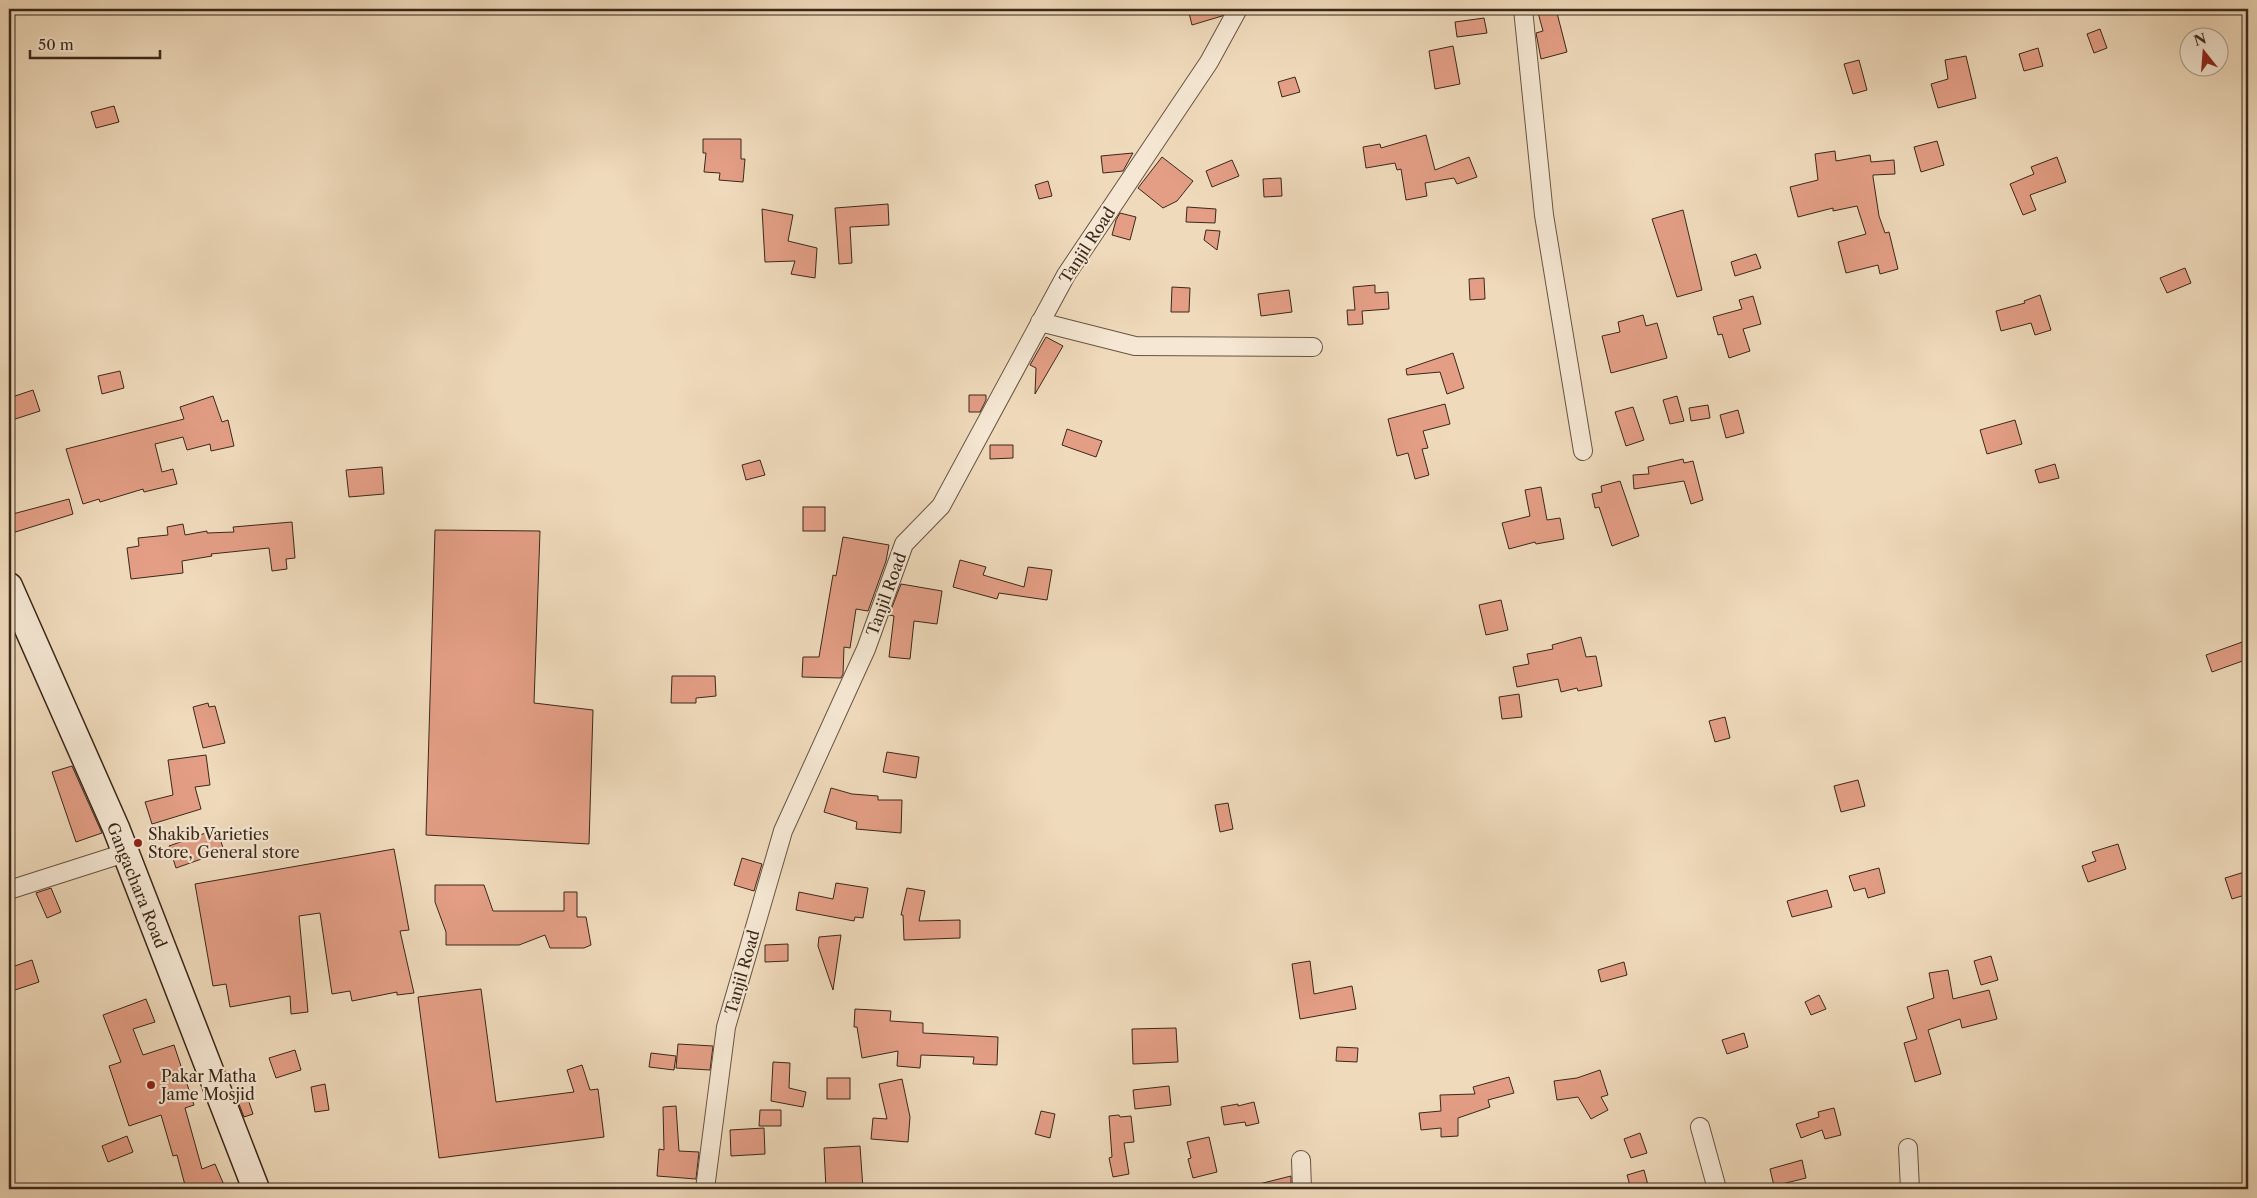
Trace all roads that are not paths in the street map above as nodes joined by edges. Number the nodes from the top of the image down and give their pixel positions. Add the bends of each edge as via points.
1 (1238, 9) edge
2 (1523, 9) edge
3 (1040, 322) junction
4 (1313, 347) dead end
5 (1583, 451) dead end
6 (10, 592) edge
7 (125, 854) junction
8 (9, 890) edge
9 (1700, 1127) dead end
10 (1908, 1148) dead end
11 (1301, 1160) dead end
12 (256, 1189) edge
13 (705, 1189) edge
14 (1302, 1189) edge
15 (1717, 1189) edge
16 (1910, 1189) edge

1 - 3 street, Tanjil Road via 1208,62 1066,276
2 - 5 street via 1544,215
3 - 4 street via 1135,346
3 - 13 street, Tanjil Road via 941,506 904,544 866,649 784,831 726,1027
6 - 7 main road, Gangachara Road
7 - 8 street
7 - 12 main road, Gangachara Road
9 - 15 street
10 - 16 street
11 - 14 street

